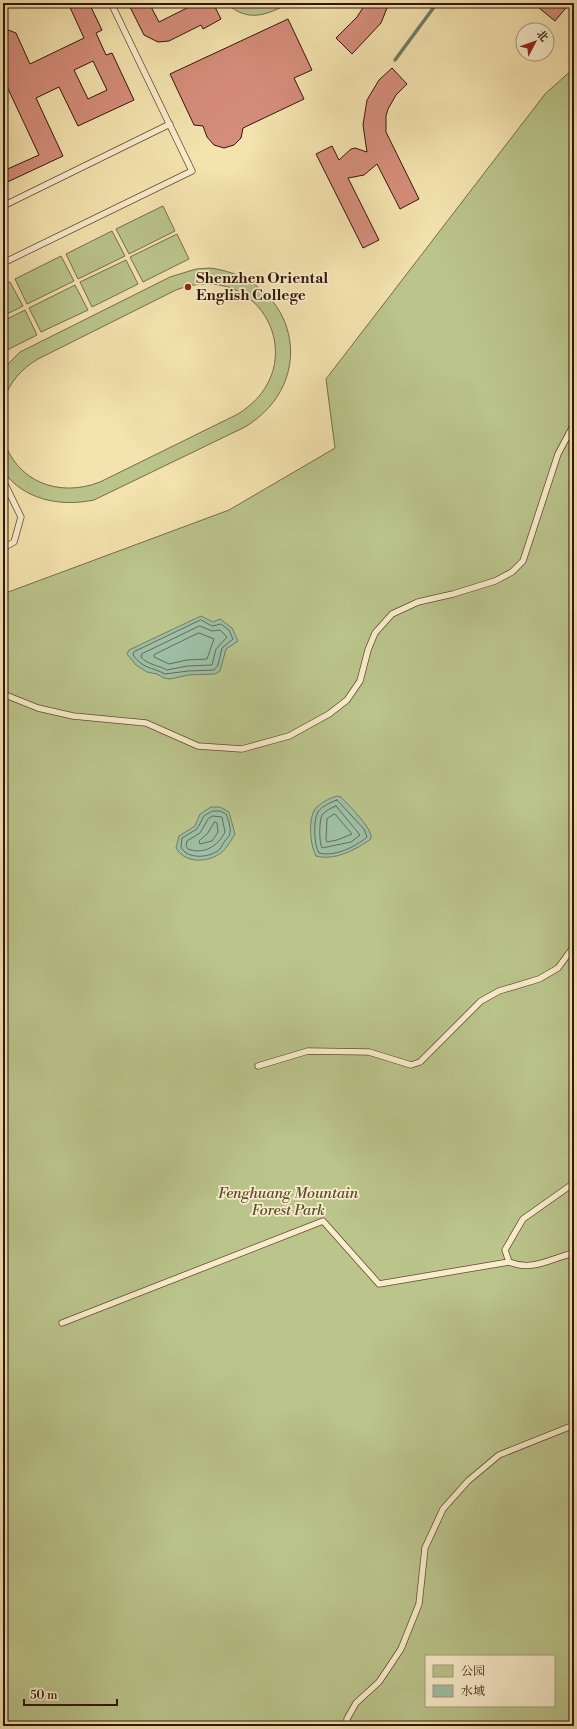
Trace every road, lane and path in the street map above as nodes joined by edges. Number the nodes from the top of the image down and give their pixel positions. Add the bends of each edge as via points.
1 (111, 3) edge
2 (170, 124) junction
3 (3, 206) edge
4 (3, 263) edge
5 (574, 424) edge
6 (3, 480) edge
7 (3, 548) edge
8 (3, 694) edge
9 (574, 946) edge
10 (258, 1066) dead end
11 (574, 1183) edge
12 (574, 1253) edge
13 (509, 1262) junction
14 (62, 1323) dead end
15 (574, 1425) edge
16 (347, 1726) edge

1 - 2 lane
2 - 3 lane
2 - 4 lane via 192,171
5 - 8 lane via 558,454 523,561 512,572 495,582 418,602 392,614 375,632 360,681 347,700 329,714 289,736 242,749 198,746 146,723 73,716 38,708
6 - 7 lane via 21,517 14,542
9 - 10 lane via 558,968 545,976 499,991 481,1001 420,1062 411,1065 370,1052 308,1051
11 - 13 lane via 522,1218 505,1250
12 - 13 lane via 539,1265 520,1266
13 - 14 lane via 379,1284 323,1221
15 - 16 lane via 499,1455 468,1481 443,1509 425,1548 418,1604 401,1649 379,1682 356,1703 347,1720

